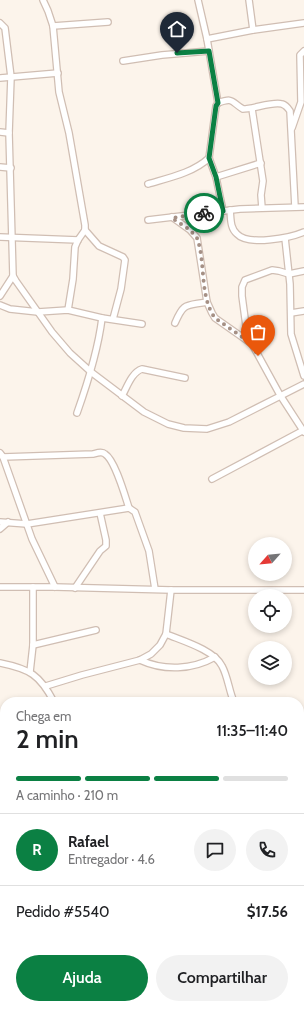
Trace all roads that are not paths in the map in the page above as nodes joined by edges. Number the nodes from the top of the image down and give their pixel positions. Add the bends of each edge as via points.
1 (43, 0) edge
2 (198, 0) edge
3 (249, 0) edge
4 (108, 22) dead end
5 (0, 23) edge
6 (304, 23) edge
7 (53, 26) junction
8 (253, 30) junction
9 (207, 39) junction
10 (209, 51) junction
11 (304, 51) edge
12 (123, 60) dead end
13 (58, 73) junction
14 (11, 77) junction
15 (0, 78) edge
16 (218, 103) junction
17 (252, 109) junction
18 (291, 130) junction
19 (0, 132) edge
20 (9, 133) junction
21 (209, 158) junction
22 (261, 162) junction
23 (0, 167) edge
24 (11, 168) junction
25 (216, 177) junction
26 (148, 184) dead end
27 (295, 207) junction
28 (304, 207) edge
29 (262, 208) junction
30 (226, 211) junction
31 (172, 218) junction
32 (148, 220) dead end
33 (85, 230) junction
34 (304, 232) edge
35 (0, 237) edge
36 (13, 237) junction
37 (285, 238) junction
38 (78, 240) junction
39 (304, 271) edge
40 (289, 274) junction
41 (13, 276) junction
42 (0, 296) edge
43 (207, 302) junction
44 (0, 306) edge
45 (68, 310) junction
46 (304, 311) edge
47 (38, 312) junction
48 (291, 313) junction
49 (102, 318) junction
50 (113, 319) junction
51 (175, 323) dead end
52 (142, 324) dead end
53 (252, 344) junction
54 (91, 372) junction
55 (304, 376) edge
56 (185, 378) dead end
57 (304, 384) edge
58 (280, 395) junction
59 (122, 396) junction
60 (77, 413) dead end
61 (303, 431) edge
62 (2, 455) edge
63 (212, 479) dead end
64 (129, 508) junction
65 (100, 512) junction
66 (0, 522) edge
67 (8, 522) junction
68 (27, 524) junction
69 (0, 529) edge
70 (0, 587) edge
71 (33, 587) junction
72 (55, 587) junction
73 (75, 588) junction
74 (154, 589) junction
75 (170, 590) junction
76 (304, 590) edge
77 (96, 630) dead end
78 (166, 634) junction
79 (33, 645) junction
80 (215, 658) junction
81 (140, 660) junction
82 (0, 663) edge
83 (30, 672) junction
84 (46, 686) junction
85 (52, 697) edge
86 (232, 697) edge

1 - 7 street
2 - 9 street
3 - 8 street
4 - 7 street
5 - 14 street via 5,28
6 - 8 street
7 - 13 street
8 - 9 street
9 - 10 street
10 - 12 street
10 - 16 street
11 - 18 street via 300,55 302,102
13 - 14 street
13 - 33 street via 59,92 75,164
14 - 15 street
14 - 20 street
16 - 17 street via 231,100 243,109
16 - 21 street
17 - 18 street via 276,103 286,106 290,111
17 - 22 street
18 - 27 street
19 - 20 street
20 - 24 street
21 - 25 street
21 - 26 street via 188,171
22 - 25 street
22 - 29 street
23 - 24 street
24 - 36 street
25 - 30 street
27 - 28 street
27 - 29 street
29 - 30 street
30 - 31 street
30 - 37 street via 236,234 242,238
31 - 32 street
31 - 43 street via 197,238
33 - 38 street
33 - 50 street via 99,246 125,260
34 - 37 street
35 - 36 street
36 - 38 street
36 - 41 street
37 - 40 street
38 - 45 street
39 - 40 street
40 - 48 street
40 - 53 street via 272,270 243,283 246,326
41 - 42 street
41 - 47 street
43 - 51 street via 180,310
43 - 53 street via 215,318
44 - 47 street
45 - 47 street
45 - 49 street
46 - 48 street
47 - 54 street via 70,353
48 - 55 street via 291,334
49 - 50 street
49 - 54 street
50 - 52 street
53 - 58 street
54 - 59 street
54 - 60 street
56 - 59 street via 138,370
57 - 58 street
58 - 59 street via 229,422 208,429 168,424 144,412
58 - 61 street
61 - 63 street
62 - 64 street via 102,452 110,459
62 - 68 street
64 - 65 street
64 - 74 street via 135,512 149,551
65 - 68 street
65 - 73 street via 106,546
66 - 67 street
67 - 68 street
67 - 69 street
68 - 72 street
70 - 71 street
71 - 72 street
71 - 79 street
72 - 73 street
73 - 74 street
74 - 75 street
75 - 76 street
75 - 78 street
77 - 79 street
78 - 80 street
78 - 81 street via 160,645
79 - 83 street
80 - 81 street via 199,665 182,668 152,665
80 - 86 street via 222,666
81 - 84 street
82 - 83 street
83 - 84 street
84 - 85 street

